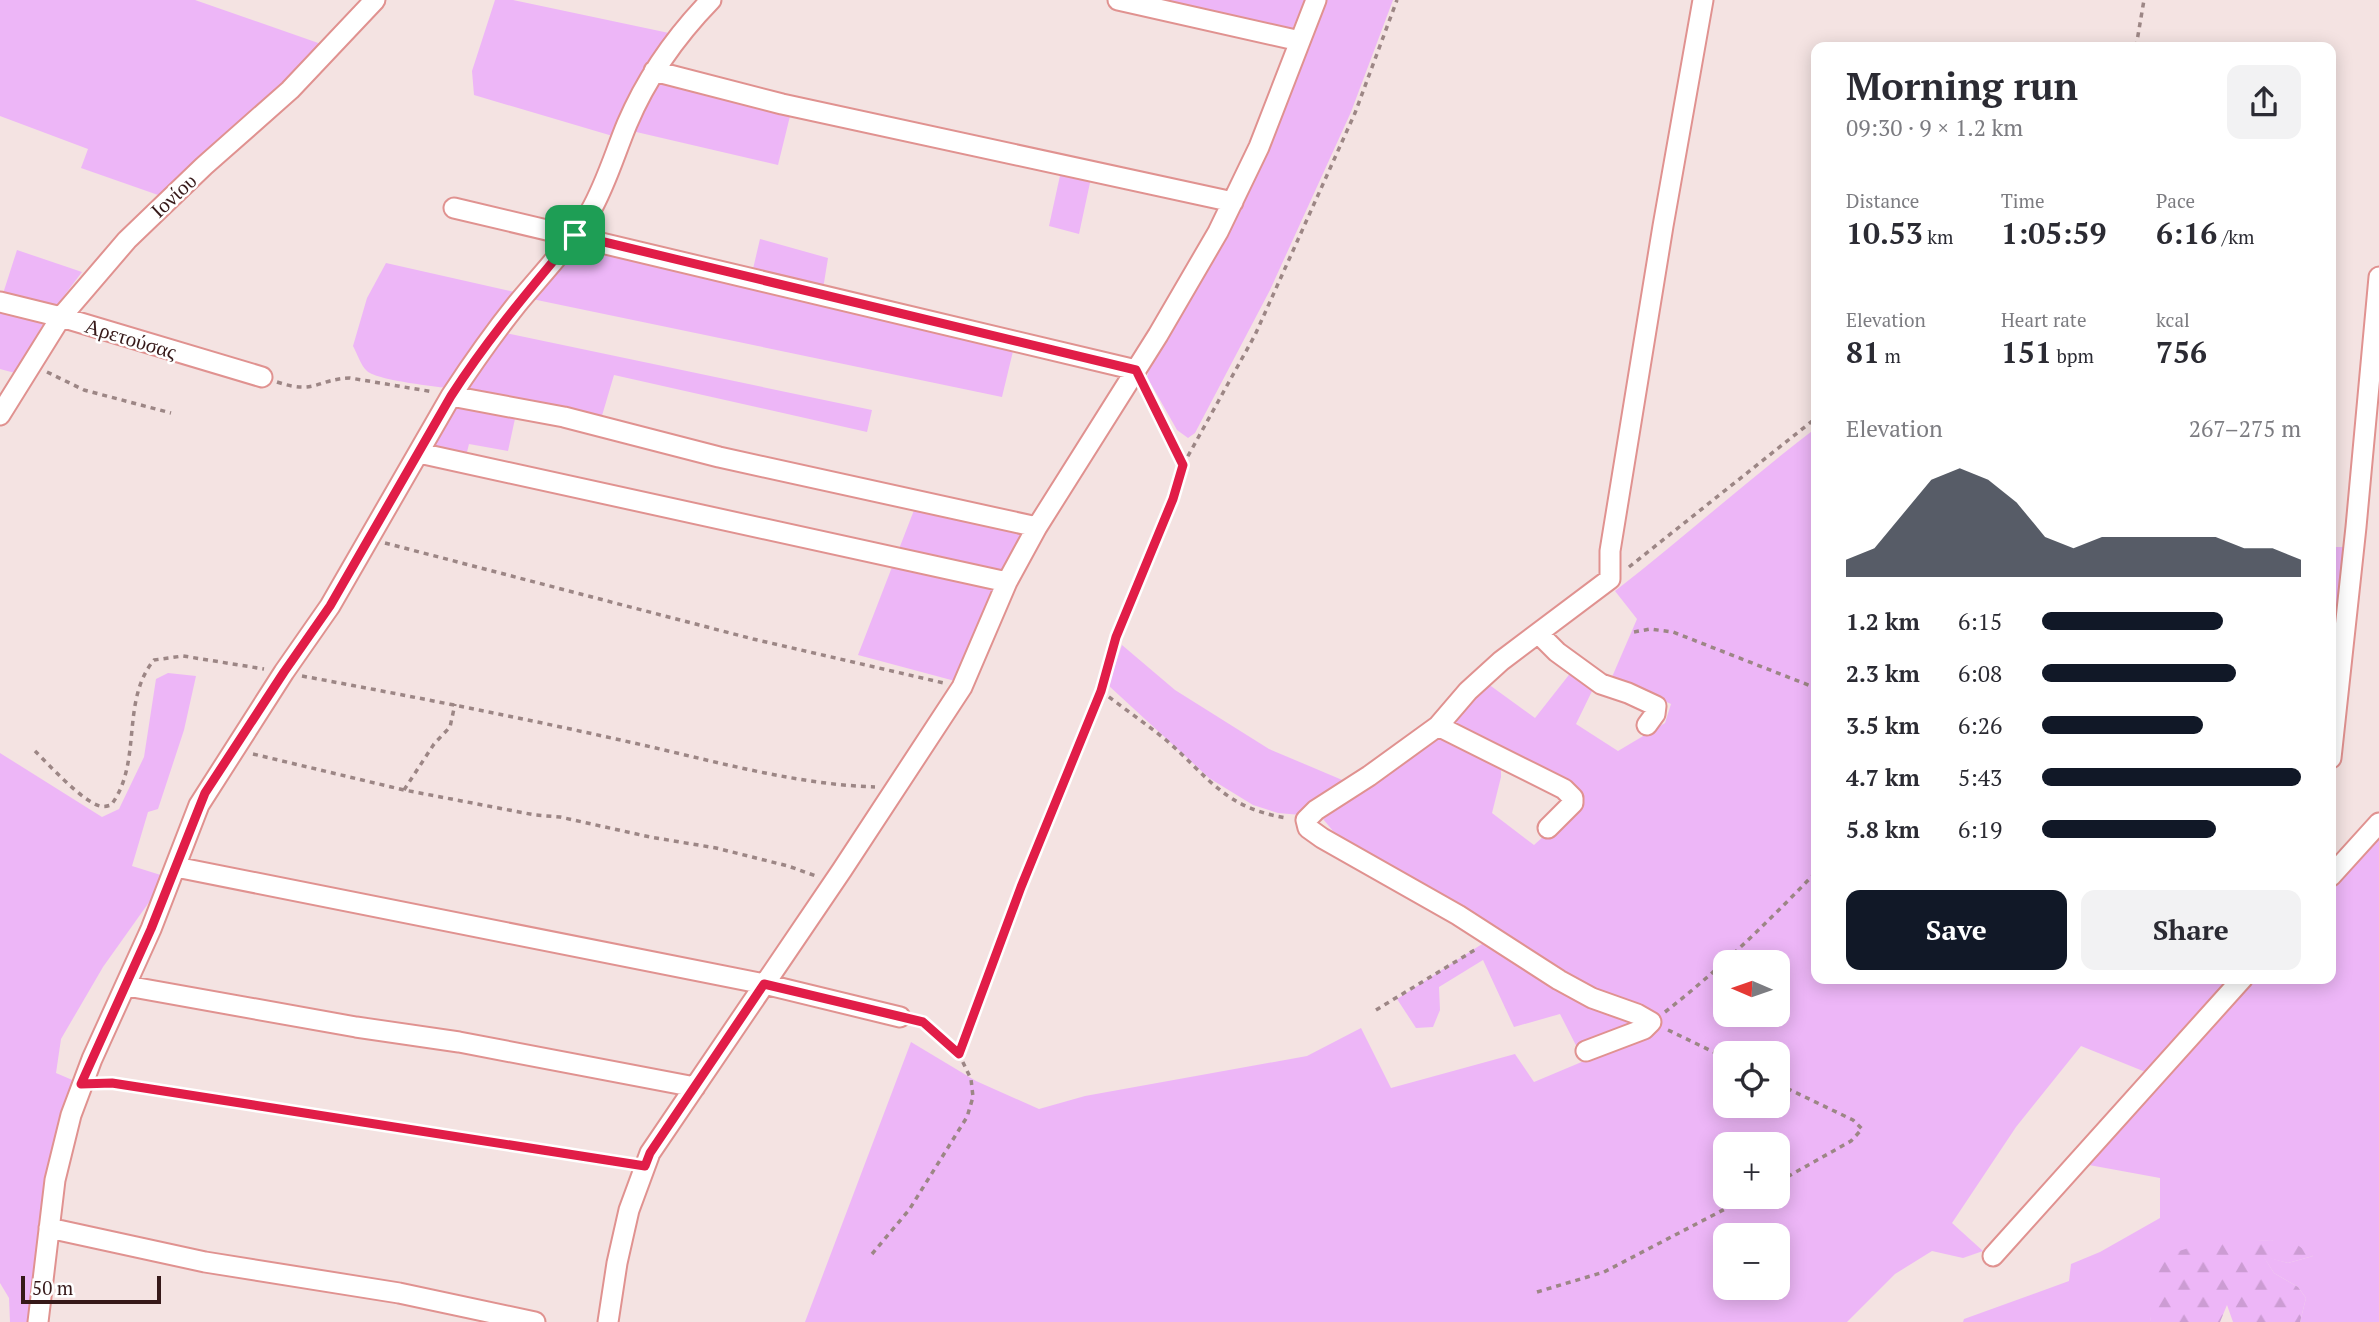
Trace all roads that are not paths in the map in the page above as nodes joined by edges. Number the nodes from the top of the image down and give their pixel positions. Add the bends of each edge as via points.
1 (375, 0) edge
2 (710, 0) edge
3 (1118, 0) edge
4 (1316, 0) edge
5 (1703, 0) edge
6 (1300, 41) junction
7 (654, 71) junction
8 (1233, 202) junction
9 (454, 208) dead end
10 (575, 235) junction
11 (2379, 278) edge
12 (0, 302) edge
13 (61, 317) junction
14 (1136, 370) junction
15 (262, 377) road end
16 (451, 396) junction
17 (0, 415) edge
18 (419, 453) junction
19 (1037, 527) junction
20 (1007, 582) junction
21 (1539, 634) junction
22 (2336, 712) edge
23 (1647, 724) dead end
24 (1438, 726) junction
25 (2379, 823) edge
26 (1548, 828) dead end
27 (176, 867) junction
28 (2336, 870) edge
29 (764, 984) junction
30 (2238, 984) edge
31 (127, 986) junction
32 (900, 1017) road end
33 (1586, 1051) dead end
34 (695, 1087) junction
35 (49, 1228) junction
36 (1993, 1256) dead end
37 (38, 1322) edge
38 (535, 1322) edge
39 (608, 1322) edge

1 - 13 street, Ιονίου via 290,90 142,224
2 - 7 street
3 - 6 street
4 - 6 street
5 - 21 street via 1612,537 1610,579
6 - 8 street
7 - 8 street via 782,104
7 - 10 street via 604,184
8 - 14 street
9 - 10 street
10 - 14 street
10 - 16 street via 494,334
11 - 22 street
12 - 13 street, Αρετούσας
13 - 15 street, Αρετούσας
13 - 17 street, Ιονίου
14 - 19 street
16 - 18 street
16 - 19 street via 564,417 719,457
18 - 20 street
18 - 27 street via 330,606 200,805
19 - 20 street
20 - 29 street via 962,687
21 - 23 street via 1601,684 1656,706 1656,714
21 - 24 street via 1468,691
24 - 26 street via 1564,789 1573,803
24 - 33 street via 1316,810 1306,820 1308,828 1592,998 1651,1022 1644,1029
25 - 28 street
27 - 29 street
27 - 31 street
29 - 32 street
29 - 34 street
30 - 36 street
31 - 34 street
31 - 35 street via 81,1084 62,1147
34 - 39 street via 645,1166 629,1210
35 - 37 street
35 - 38 street via 205,1262 399,1293

